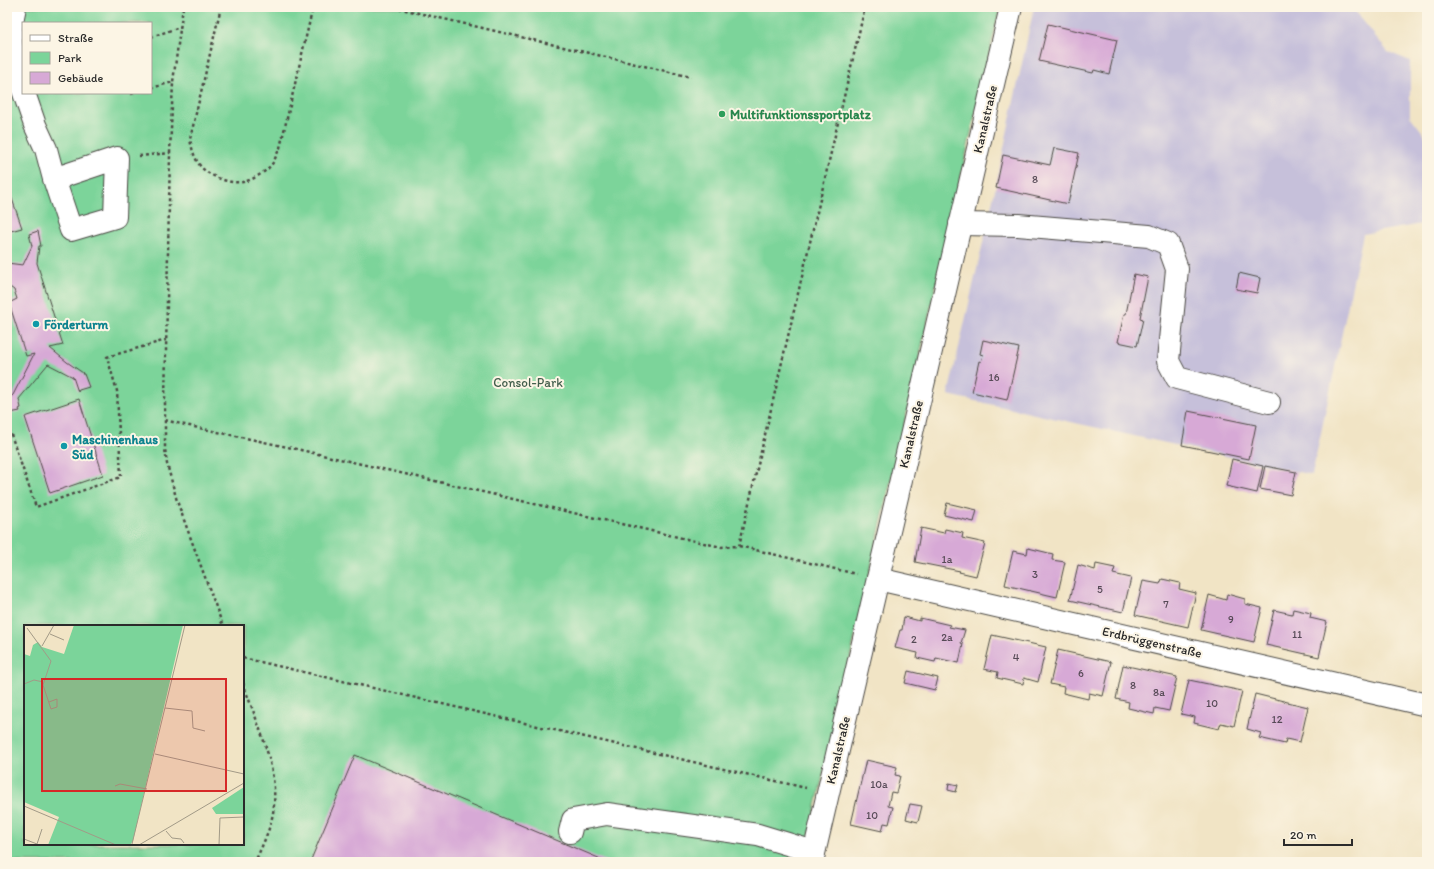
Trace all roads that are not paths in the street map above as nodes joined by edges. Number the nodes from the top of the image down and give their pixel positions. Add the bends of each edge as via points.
1 (1011, 7) edge
2 (11, 17) edge
3 (22, 88) edge
4 (24, 94) edge
5 (54, 179) junction
6 (960, 224) junction
7 (1269, 402) dead end
8 (878, 580) junction
9 (1427, 705) edge
10 (570, 832) dead end
11 (813, 857) edge

1 - 6 street, Kanalstraße
2 - 3 street via 10,46
4 - 5 street via 46,149
5 - 5 street via 71,230 115,217 117,158
6 - 7 street via 1018,225 1149,236 1168,244 1177,269 1168,361 1177,378
6 - 8 street, Kanalstraße
8 - 9 street, Erdbrüggenstraße
8 - 11 street, Kanalstraße
10 - 11 street via 573,820 607,814 758,835

